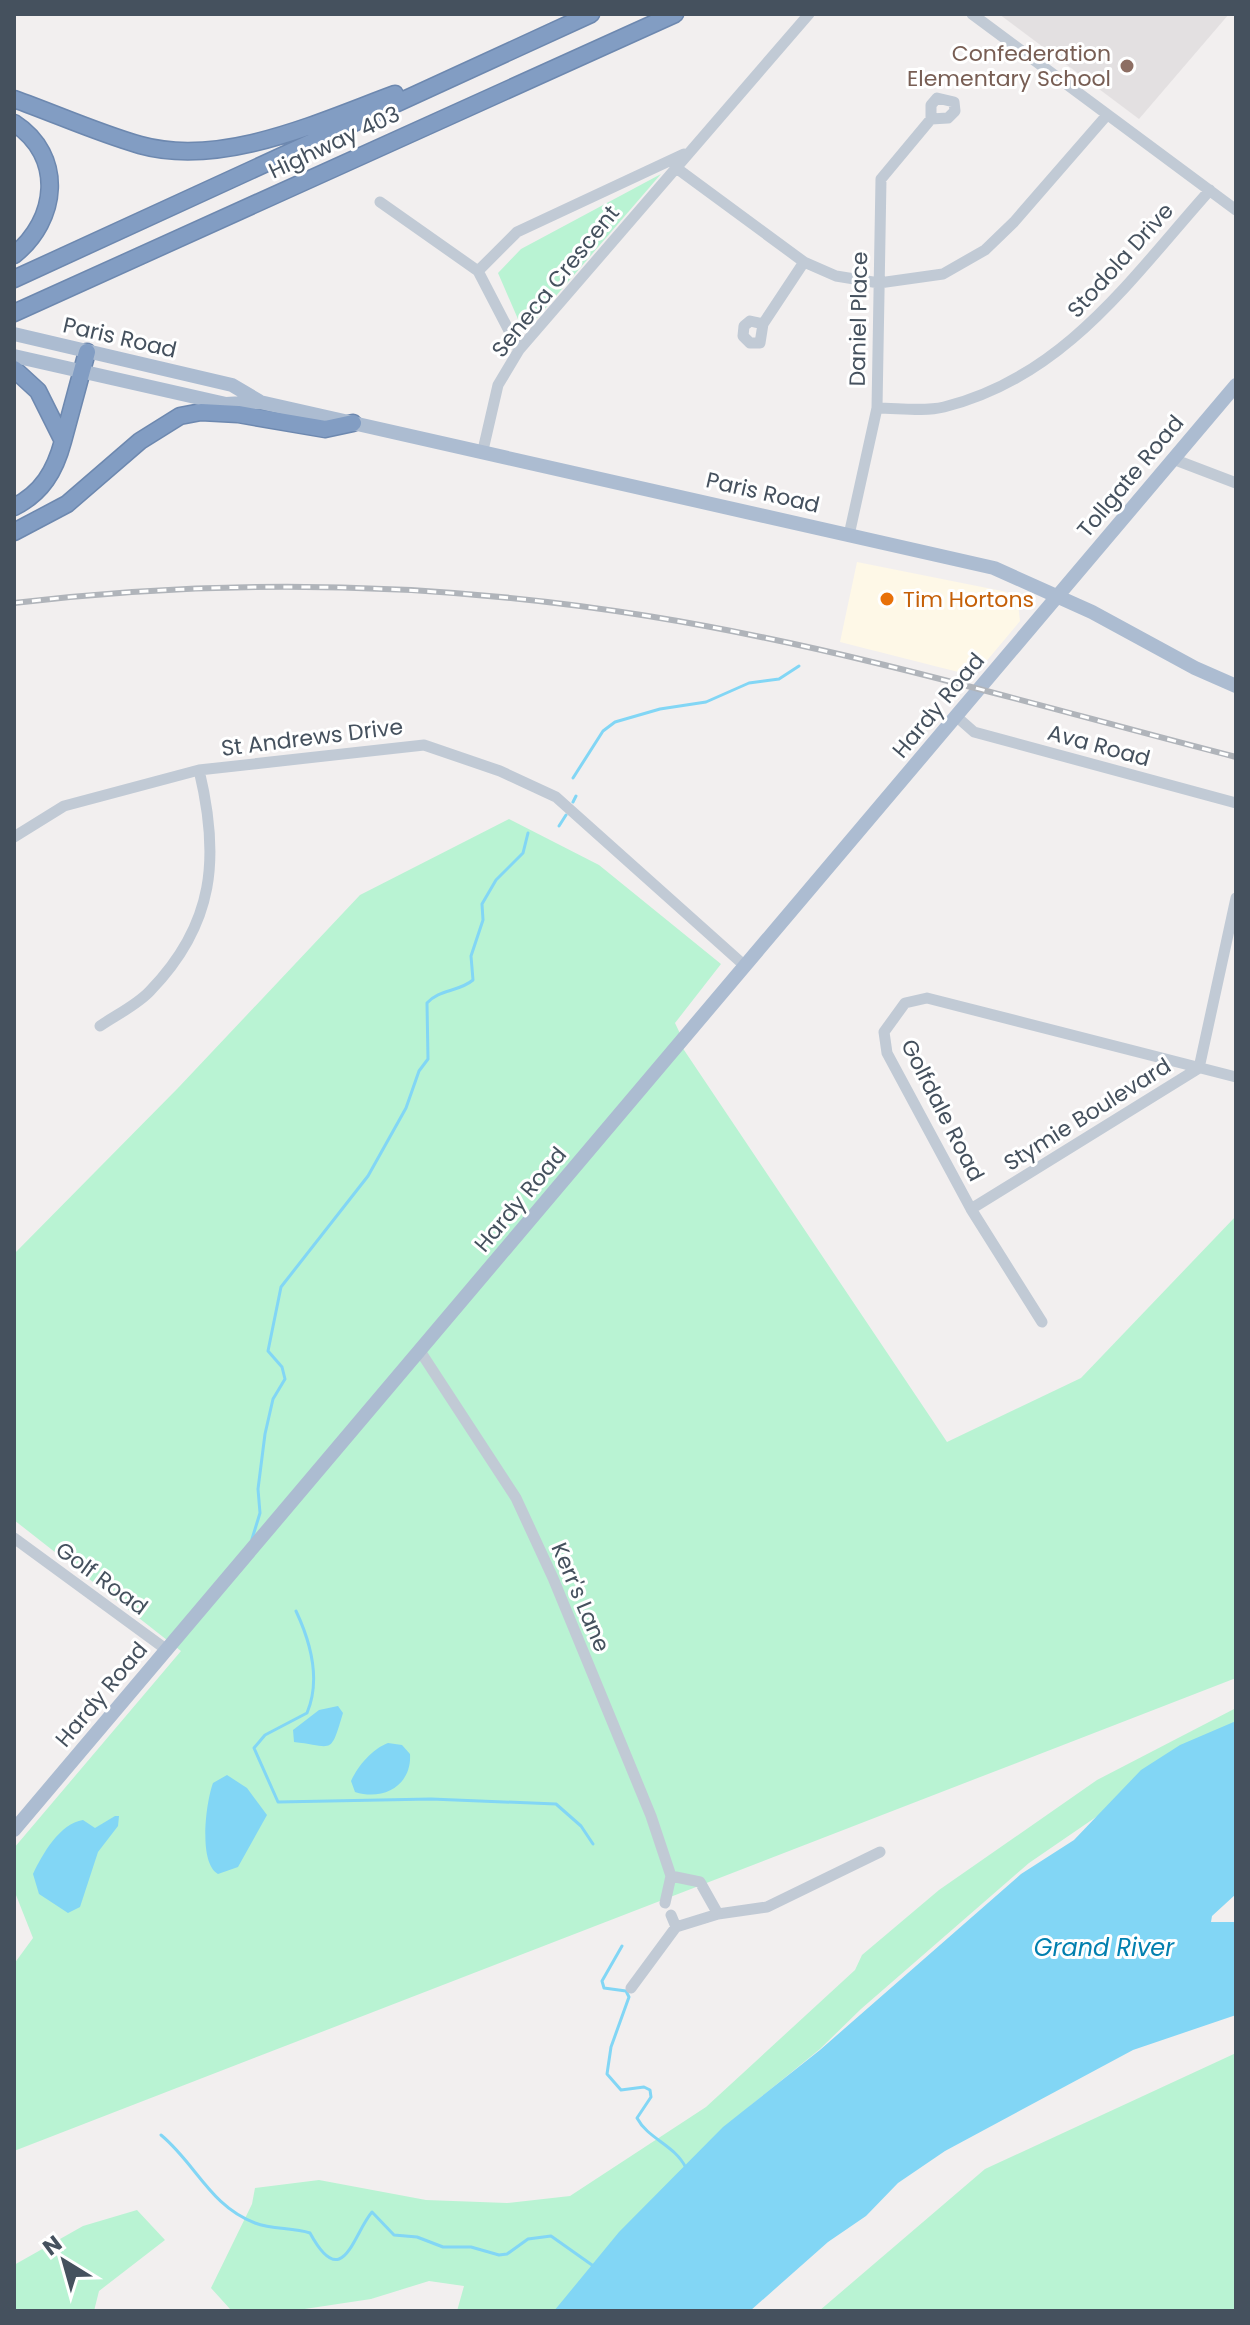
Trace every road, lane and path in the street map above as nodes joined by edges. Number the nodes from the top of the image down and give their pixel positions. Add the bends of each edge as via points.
1 (591, 14) edge
2 (675, 14) edge
3 (809, 14) edge
4 (972, 14) edge
5 (457, 76) junction
6 (14, 99) edge
7 (1107, 115) junction
8 (931, 119) dead end
9 (14, 123) edge
10 (687, 152) junction
11 (675, 167) junction
12 (1210, 190) junction
13 (380, 202) dead end
14 (1236, 210) edge
15 (14, 255) edge
16 (804, 262) junction
17 (478, 271) junction
18 (14, 279) edge
19 (879, 283) junction
20 (22, 309) edge
21 (763, 324) dead end
22 (14, 334) edge
23 (519, 350) junction
24 (87, 352) junction
25 (14, 356) edge
26 (14, 369) edge
27 (83, 372) junction
28 (1236, 385) edge
29 (260, 402) junction
30 (877, 408) junction
31 (353, 423) junction
32 (63, 441) junction
33 (483, 450) junction
34 (1173, 459) junction
35 (1236, 483) edge
36 (14, 507) edge
37 (14, 532) edge
38 (849, 535) junction
39 (1058, 596) junction
40 (1236, 686) edge
41 (957, 717) junction
42 (199, 770) junction
43 (1236, 803) edge
44 (14, 837) edge
45 (1236, 898) edge
46 (745, 966) junction
47 (100, 1026) dead end
48 (1199, 1068) junction
49 (1236, 1077) edge
50 (971, 1209) junction
51 (1042, 1322) dead end
52 (420, 1351) junction
53 (14, 1538) edge
54 (167, 1650) junction
55 (14, 1830) edge
56 (880, 1852) dead end
57 (671, 1876) junction
58 (665, 1903) dead end
59 (718, 1914) junction
60 (631, 1988) dead end

1 - 5 highway, Highway 403
2 - 20 highway, Highway 403
3 - 10 street, Seneca Crescent
4 - 7 street
5 - 6 highway via 256,142 207,150 143,146
5 - 18 highway, Highway 403
7 - 12 street
7 - 19 street via 985,250 943,274
8 - 19 street, Daniel Place via 881,179
9 - 15 highway via 38,146 51,183 42,222
10 - 11 street, Seneca Crescent
10 - 17 street, Seneca Crescent via 517,232
11 - 16 street
11 - 23 street, Seneca Crescent
12 - 14 street
12 - 30 street, Stodola Drive via 1105,313 1058,354 1002,385 942,407
13 - 17 street
16 - 19 street via 836,276
16 - 21 street
17 - 23 street
19 - 30 street, Daniel Place
22 - 24 main road, Paris Road
23 - 33 street, Seneca Crescent via 498,385
24 - 27 highway
24 - 29 main road, Paris Road via 232,385
25 - 27 main road, Paris Road
26 - 32 highway via 38,391
27 - 29 main road, Paris Road via 226,404
27 - 32 highway
28 - 34 main road, Tollgate Road
29 - 31 main road, Paris Road
30 - 38 street, Daniel Place
31 - 33 main road, Paris Road
31 - 37 highway via 325,429 238,414 180,416 140,441 67,504
32 - 36 highway via 42,487
33 - 38 main road, Paris Road
34 - 35 street
34 - 39 main road, Tollgate Road
38 - 39 main road, Paris Road via 994,568
39 - 40 main road, Paris Road
39 - 41 main road, Hardy Road
41 - 43 street, Ava Road via 974,732
41 - 46 main road, Hardy Road
42 - 44 street, St Andrews Drive via 64,806
42 - 46 street, St Andrews Drive via 424,745 500,771 556,797
42 - 47 street via 213,861 197,927 150,991
45 - 48 street, Stymie Boulevard
46 - 52 main road, Hardy Road
48 - 49 street, Golfdale Road
48 - 50 street, Stymie Boulevard
48 - 50 street, Golfdale Road via 927,998 905,1003 884,1032 887,1053
50 - 51 street, Golfdale Road
52 - 54 main road, Hardy Road
52 - 57 street, Kerr's Lane via 516,1498 632,1763
53 - 54 street, Golf Road
54 - 55 main road, Hardy Road
56 - 59 street via 767,1907
57 - 58 street
57 - 59 street via 700,1882
59 - 60 street via 674,1921

